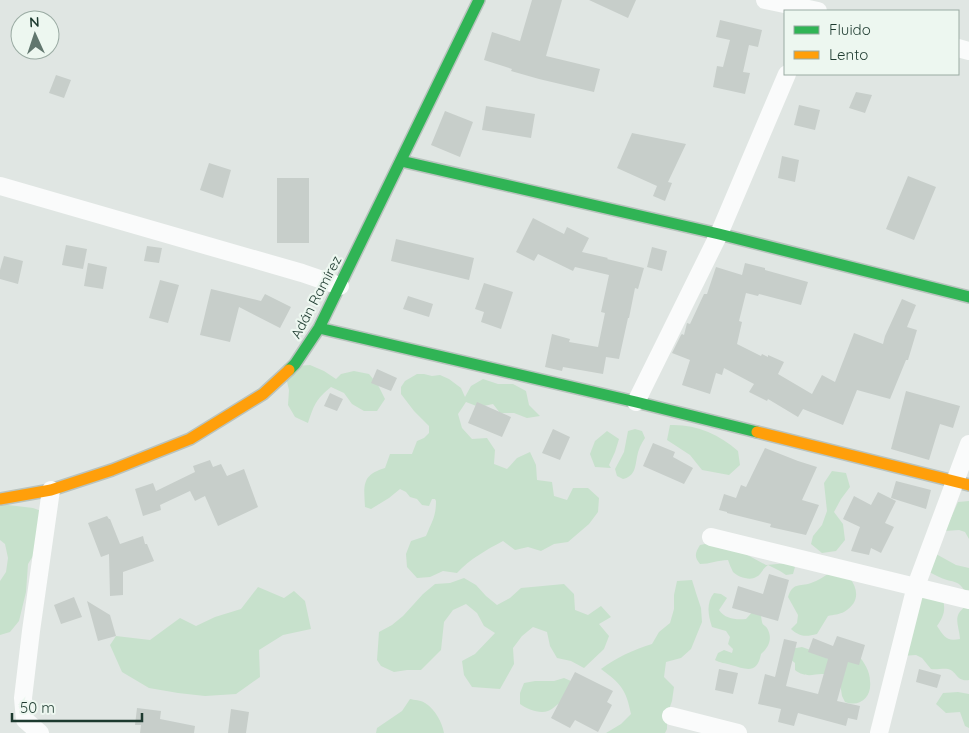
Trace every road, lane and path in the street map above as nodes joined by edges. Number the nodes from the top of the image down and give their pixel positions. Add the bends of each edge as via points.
1 (479, 0) edge
2 (765, 0) edge
3 (810, 10) edge
4 (787, 75) edge
5 (401, 161) junction
6 (0, 186) edge
7 (719, 234) junction
8 (340, 286) junction
9 (969, 296) edge
10 (319, 328) junction
11 (636, 402) junction
12 (969, 444) edge
13 (962, 484) edge
14 (51, 490) junction
15 (0, 499) edge
16 (711, 537) dead end
17 (916, 586) junction
18 (969, 600) edge
19 (672, 716) dead end
20 (40, 733) edge
21 (738, 733) edge
22 (879, 733) edge

1 - 5 street, Adán Ramírez
2 - 3 street
4 - 7 street
5 - 7 street
5 - 8 street, Adán Ramírez
6 - 8 street
7 - 9 street
7 - 11 street
8 - 10 street, Adán Ramírez
10 - 11 street
10 - 14 street, Adán Ramírez via 294,364 263,394 190,439
11 - 13 street
12 - 13 street
13 - 17 street
14 - 15 street, Adán Ramírez
14 - 20 street via 23,698 25,720
16 - 17 street
17 - 18 street
17 - 22 street
19 - 21 street

